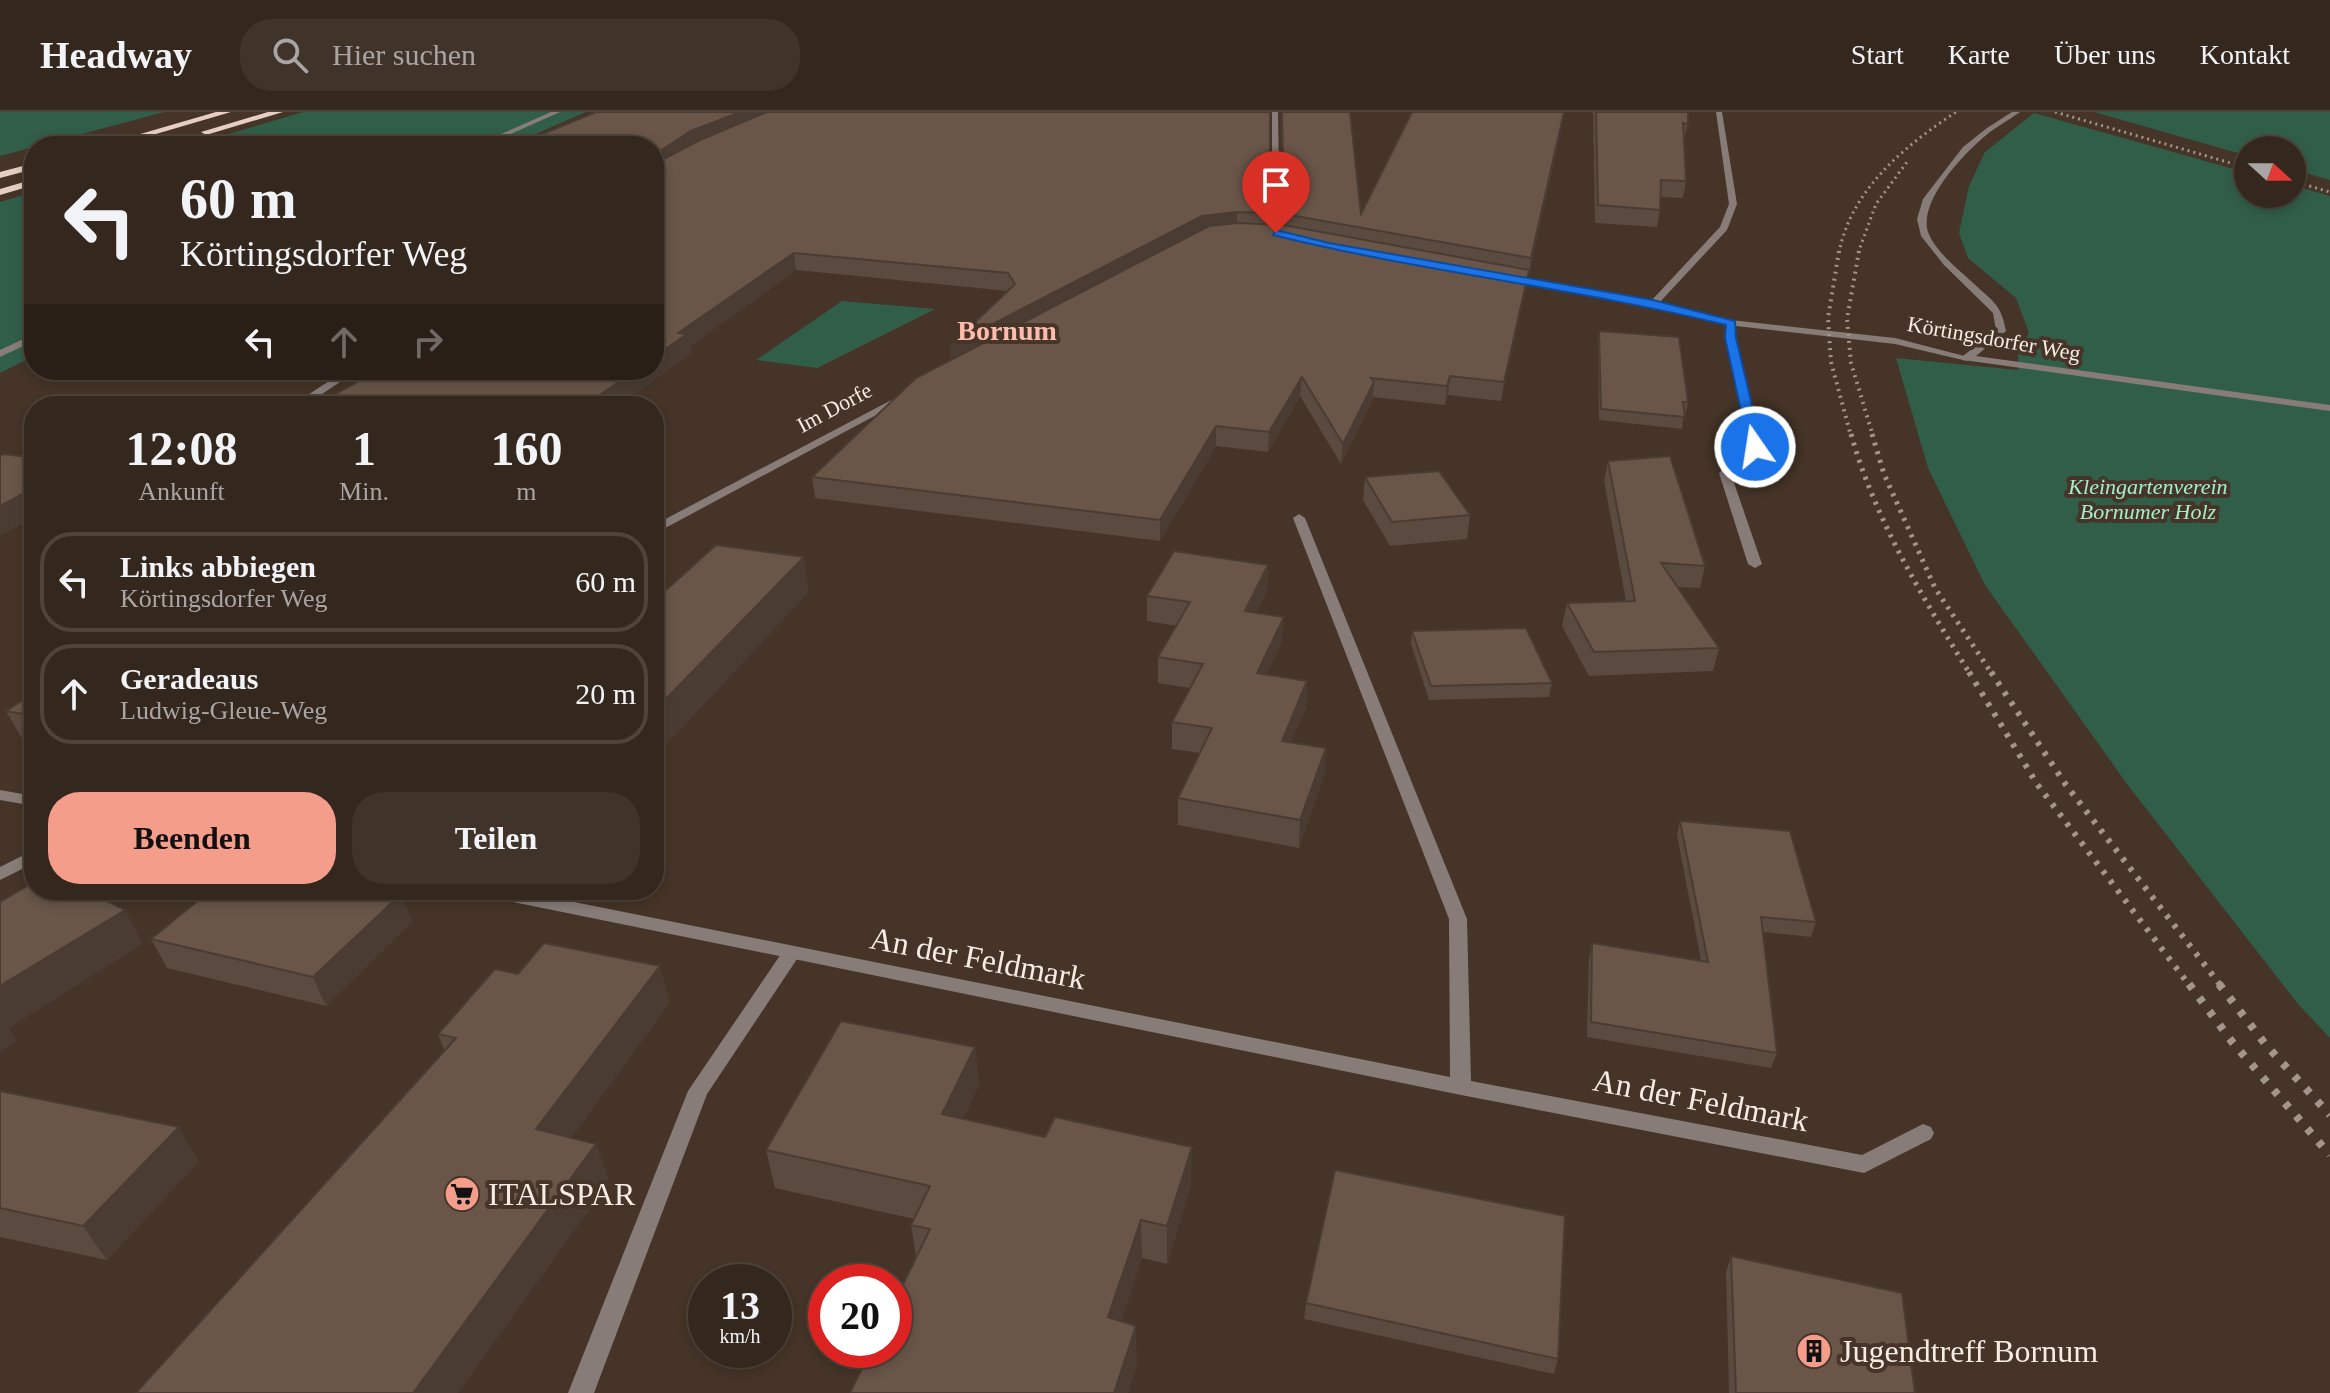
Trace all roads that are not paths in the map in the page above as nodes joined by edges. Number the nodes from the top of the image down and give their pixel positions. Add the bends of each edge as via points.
1 (226, 112) edge
2 (278, 112) edge
3 (557, 112) edge
4 (1275, 112) edge
5 (1719, 112) edge
6 (2017, 112) edge
7 (140, 136) edge
8 (196, 136) edge
9 (501, 136) edge
10 (24, 169) edge
11 (0, 175) edge
12 (24, 185) edge
13 (0, 192) edge
14 (1261, 233) edge
15 (1276, 233) junction
16 (1289, 236) edge
17 (1497, 276) edge
18 (1653, 304) junction
19 (1731, 323) junction
20 (24, 342) edge
21 (0, 354) edge
22 (1967, 358) junction
23 (337, 380) edge
24 (916, 391) edge
25 (312, 396) edge
26 (2330, 408) edge
27 (1299, 518) dead end
28 (664, 525) edge
29 (1755, 564) dead end
30 (0, 795) edge
31 (24, 799) edge
32 (24, 861) edge
33 (0, 874) edge
34 (533, 900) edge
35 (792, 953) junction
36 (1461, 1087) junction
37 (1923, 1133) dead end
38 (581, 1393) edge

1 - 7 highway
2 - 8 highway
3 - 9 street
4 - 15 street
5 - 18 street via 1733,204 1724,228
6 - 22 street via 1966,149 1927,199 1921,219 1925,236 1947,263 1998,312 2001,331
10 - 11 highway
12 - 13 highway
14 - 15 street
15 - 16 street
17 - 18 street, Körtingsdorfer Weg
18 - 19 street, Körtingsdorfer Weg
19 - 22 street, Körtingsdorfer Weg via 1895,341
19 - 29 street via 1755,447 1725,473
20 - 21 street
22 - 26 street, Körtingsdorfer Weg
23 - 25 street
24 - 28 street, Im Dorfe
27 - 36 street via 1458,919
30 - 31 street
32 - 33 street
34 - 35 street, An der Feldmark
35 - 36 street, An der Feldmark
35 - 38 street via 698,1091
36 - 37 street, An der Feldmark via 1864,1164

